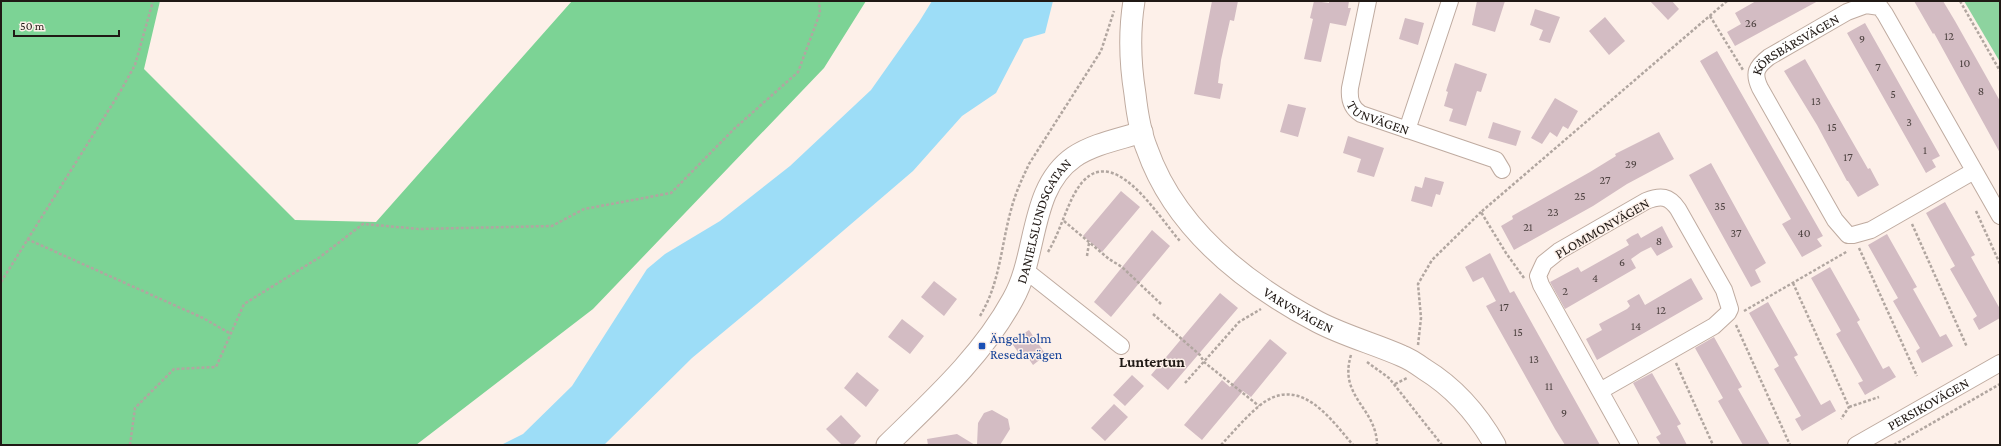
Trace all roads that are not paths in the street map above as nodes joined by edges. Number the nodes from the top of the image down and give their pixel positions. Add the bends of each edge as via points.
1 (1368, 1) edge
2 (1450, 1) edge
3 (1125, 4) edge
4 (1407, 130) junction
5 (1142, 132) junction
6 (1502, 170) dead end
7 (1974, 171) junction
8 (2000, 216) edge
9 (1025, 270) junction
10 (1121, 346) dead end
11 (2000, 363) edge
12 (1600, 391) junction
13 (887, 445) edge
14 (1495, 445) edge
15 (1630, 445) edge
16 (1856, 445) edge

1 - 4 street, TUNVÄGEN via 1350,88 1351,104 1361,114
2 - 4 street
3 - 5 street via 1131,28 1133,79
4 - 6 street, TUNVÄGEN via 1496,160
5 - 9 street, DANIELSLUNDSGATAN via 1088,149 1063,166 1042,198
5 - 14 street, VARVSVÄGEN via 1154,166 1182,214 1212,248 1279,300 1320,323 1404,356 1440,379 1464,400
7 - 7 street, KÖRSBÄRSVÄGEN via 1855,240 1844,232 1835,220 1760,88 1755,74 1758,66 1847,12 1866,5 1880,7
7 - 8 street, KÖRSBÄRSVÄGEN
9 - 10 street
9 - 13 street, DANIELSLUNDSGATAN via 1014,298 985,342 953,380
11 - 16 street, PERSIKOVÄGEN
12 - 12 street, PLOMMONVÄGEN via 1541,285 1538,276 1540,269 1559,251 1646,201 1660,196 1665,197 1678,209 1724,290 1730,316
12 - 15 street

